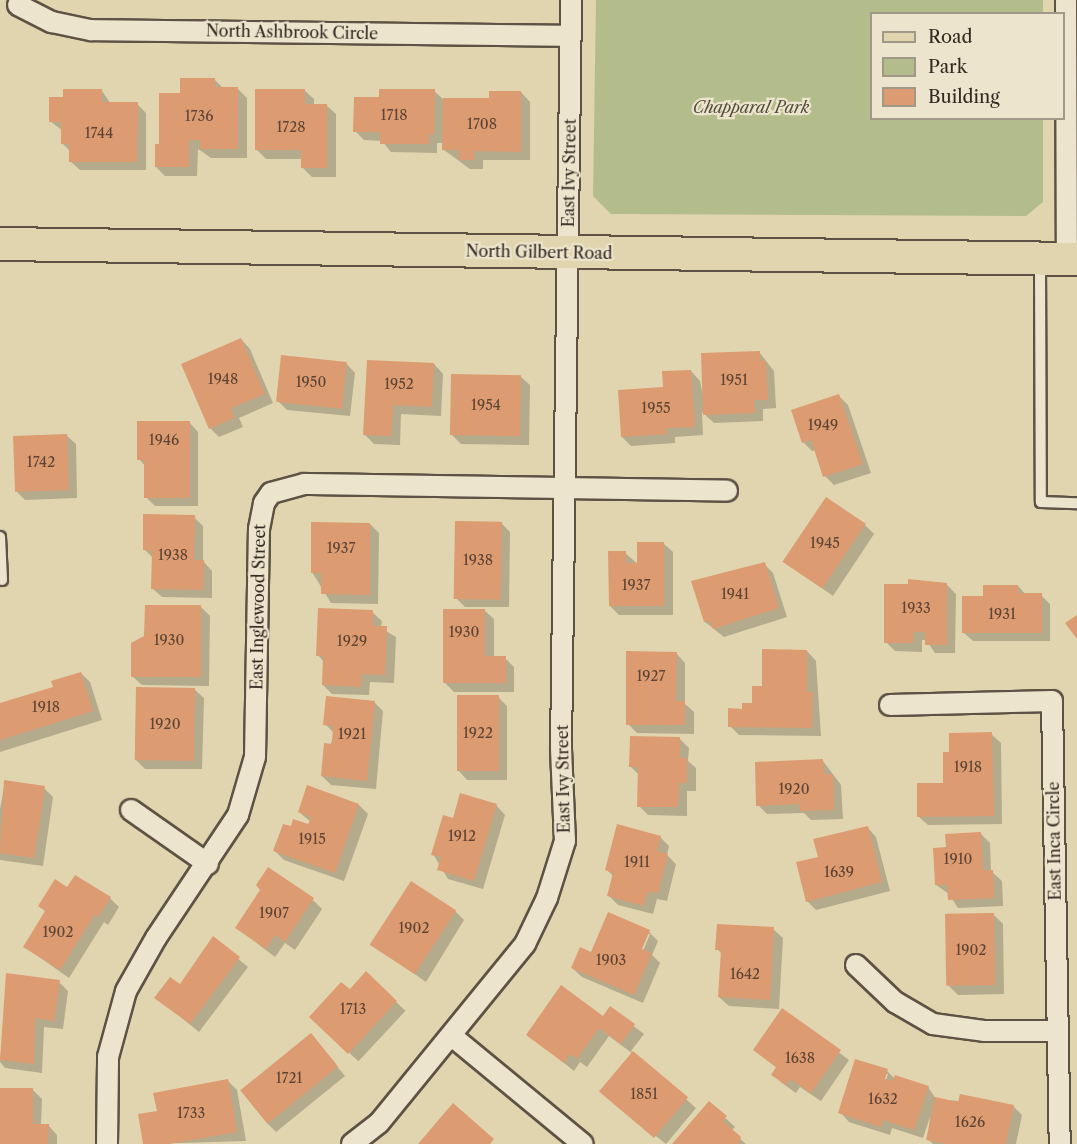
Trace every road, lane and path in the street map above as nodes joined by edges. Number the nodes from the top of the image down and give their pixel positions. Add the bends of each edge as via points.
1 (571, 0) edge
2 (1066, 0) edge
3 (18, 5) dead end
4 (571, 36) junction
5 (1065, 52) edge
6 (1064, 120) edge
7 (0, 244) edge
8 (567, 252) junction
9 (1061, 259) edge
10 (564, 489) junction
11 (727, 490) dead end
12 (1077, 503) edge
13 (0, 537) edge
14 (2, 580) dead end
15 (890, 705) dead end
16 (131, 810) dead end
17 (208, 864) junction
18 (856, 964) dead end
19 (1058, 1031) junction
20 (453, 1036) junction
21 (107, 1144) edge
22 (352, 1144) edge
23 (584, 1144) edge
24 (1060, 1144) edge

1 - 4 street, East Ivy Street
2 - 5 street
3 - 4 street, North Ashbrook Circle via 52,22 91,30
4 - 8 street, East Ivy Street
6 - 9 street
7 - 8 main road, North Gilbert Road
8 - 9 main road, North Gilbert Road
8 - 10 street, East Ivy Street
9 - 12 lane via 1041,502
10 - 11 street
10 - 17 street, East Inglewood Street via 304,484 271,493 264,503 259,529 255,757 238,815
10 - 20 street, East Ivy Street via 561,748 565,842 547,898 525,944
13 - 14 lane
15 - 19 street, East Inca Circle via 1052,701
16 - 17 street
17 - 21 street, East Inglewood Street via 156,938 126,991 108,1058
18 - 19 street via 895,1002 933,1024 984,1031
19 - 24 street, East Inca Circle
20 - 22 street, East Ivy Street via 379,1123
20 - 23 street

